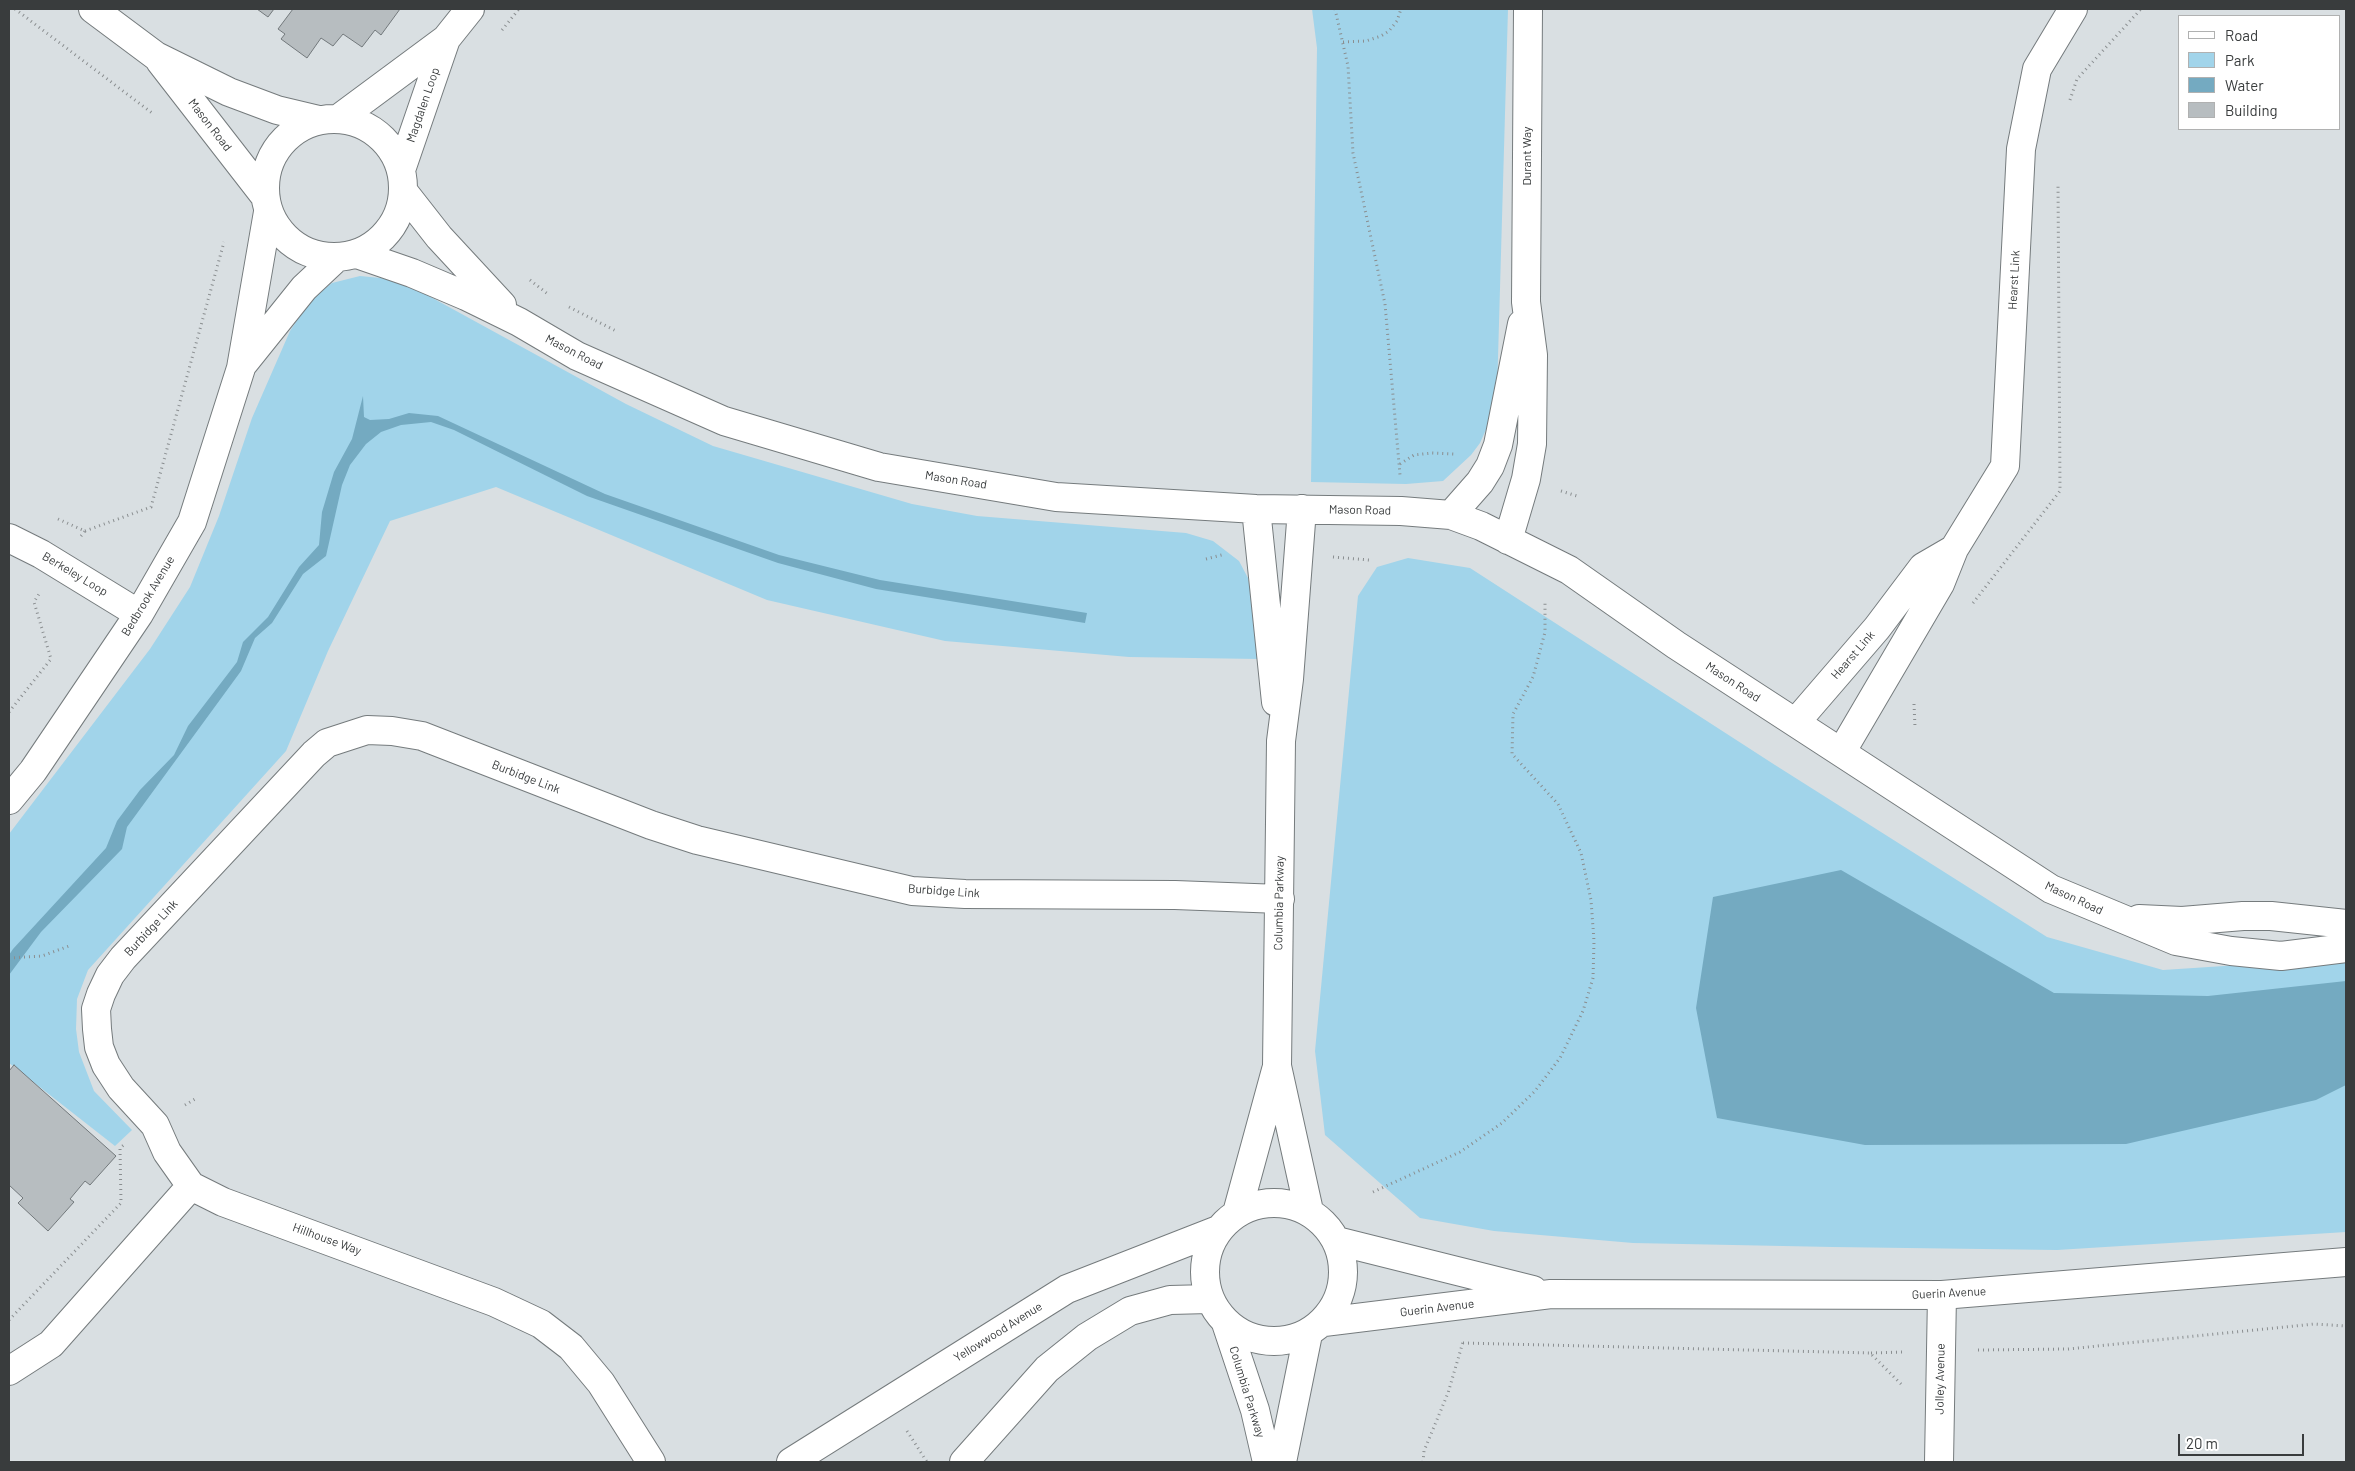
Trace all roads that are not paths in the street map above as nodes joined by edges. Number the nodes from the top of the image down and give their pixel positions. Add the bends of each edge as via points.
1 (93, 9) edge
2 (470, 9) edge
3 (1528, 9) edge
4 (2073, 9) edge
5 (446, 39) junction
6 (156, 56) junction
7 (328, 120) junction
8 (402, 181) junction
9 (266, 204) junction
10 (346, 256) junction
11 (1526, 302) junction
12 (519, 322) junction
13 (241, 368) junction
14 (1256, 508) junction
15 (1302, 509) junction
16 (1451, 514) junction
17 (9, 538) edge
18 (1508, 540) junction
19 (1954, 549) junction
20 (139, 614) junction
21 (1796, 722) junction
22 (1281, 740) junction
23 (1842, 751) junction
24 (9, 800) edge
25 (1280, 899) junction
26 (2118, 918) junction
27 (2346, 924) edge
28 (2346, 948) edge
29 (1277, 1066) junction
30 (191, 1186) junction
31 (1309, 1211) junction
32 (1227, 1221) junction
33 (1337, 1241) junction
34 (2346, 1262) edge
35 (1551, 1294) junction
36 (1942, 1295) junction
37 (1209, 1299) junction
38 (1226, 1323) junction
39 (1316, 1328) junction
40 (9, 1371) edge
41 (651, 1462) edge
42 (791, 1462) edge
43 (964, 1462) edge
44 (1267, 1462) edge
45 (1282, 1462) edge
46 (1939, 1462) edge

1 - 6 street, Mason Road
2 - 5 street, Magdalen Loop
3 - 11 street, Durant Way
4 - 19 street, Hearst Link via 2037,69 2021,149 2005,466
5 - 7 street, Magdalen Loop
5 - 8 street, Magdalen Loop
6 - 7 street, Mason Road via 228,92 277,110
6 - 9 street, Mason Road
7 - 8 street via 359,123 378,134 392,150
7 - 9 street via 295,130 277,147 266,170
8 - 10 street via 400,212 389,230 374,244
8 - 12 street, Mason Road via 478,281
9 - 10 street via 279,231 295,246 314,255
9 - 13 street, Bedbrook Avenue
10 - 12 street, Mason Road via 412,273
10 - 13 street, Bedbrook Avenue via 304,288
11 - 16 street, Durant Way via 1498,445 1480,482
11 - 18 street, Durant Way via 1533,355 1532,444 1526,479
12 - 14 street, Mason Road via 577,356 724,422 880,467 1056,497
13 - 20 street, Bedbrook Avenue via 192,522
14 - 15 street, Mason Road
14 - 22 street, Columbia Parkway
15 - 16 street, Mason Road
15 - 22 street, Columbia Parkway
16 - 18 street, Mason Road
17 - 20 street, Berkeley Loop via 42,554
18 - 21 street, Mason Road via 1569,570 1676,645
19 - 21 street, Hearst Link via 1922,567 1877,628
19 - 23 street, Hearst Link via 1940,584
20 - 24 street, Bedbrook Avenue via 33,771
21 - 23 street, Mason Road
22 - 25 street, Columbia Parkway
23 - 26 street, Mason Road via 2051,890
25 - 29 street, Columbia Parkway
25 - 30 street, Burbidge Link via 965,894 912,890 698,840 651,825 422,736 368,730 327,743 314,754 123,958 101,994 96,1009 99,1047 106,1065 121,1088 155,1125 167,1152
26 - 27 street, Mason Road via 2182,921 2271,916
26 - 28 street, Mason Road via 2176,941 2231,951 2281,956
29 - 31 street, Columbia Parkway
29 - 32 street, Columbia Parkway
30 - 40 street via 51,1344
30 - 41 street, Hillhouse Way via 223,1202 494,1302 541,1324 571,1347 601,1383
31 - 32 street via 1285,1203 1260,1204
31 - 33 street via 1325,1224
32 - 37 street via 1207,1251 1204,1276
32 - 42 street, Yellowwood Avenue via 1067,1289
33 - 35 street, Guerin Avenue
33 - 39 street via 1345,1269 1340,1298
34 - 36 street, Guerin Avenue
35 - 36 street, Guerin Avenue
35 - 39 street, Guerin Avenue
36 - 46 street, Jolley Avenue
37 - 38 street
37 - 43 street via 1170,1300 1130,1311 1087,1337 1047,1369
38 - 39 street via 1250,1338 1280,1342
38 - 44 street, Columbia Parkway via 1255,1410
39 - 45 street

